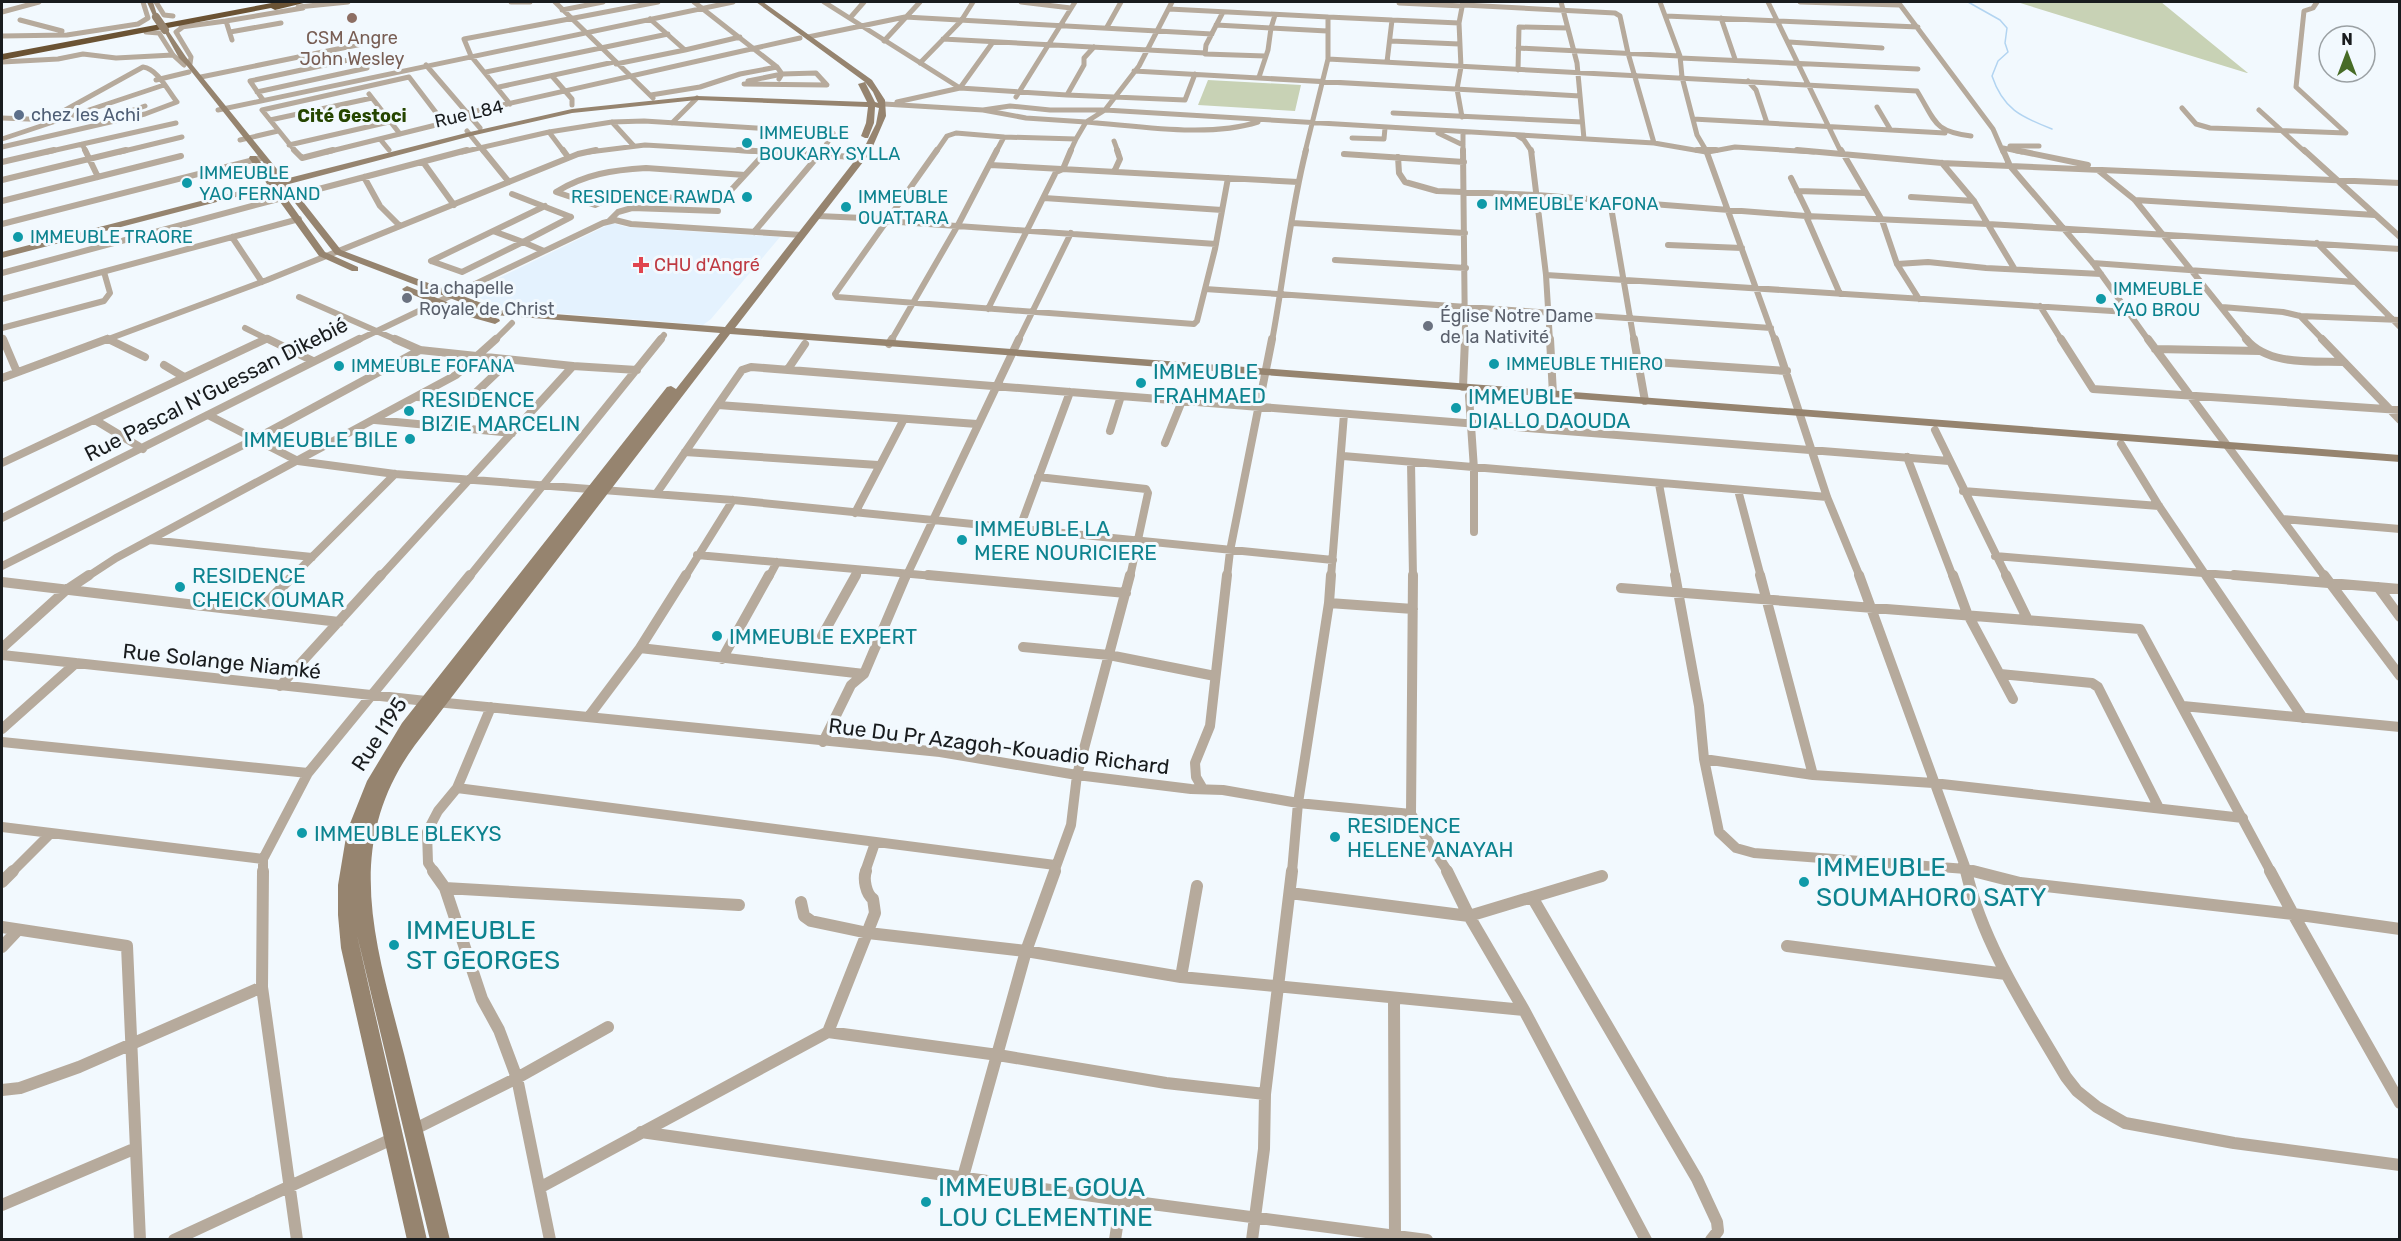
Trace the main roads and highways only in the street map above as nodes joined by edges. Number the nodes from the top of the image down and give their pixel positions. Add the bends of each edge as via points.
1 (150, 2) edge
2 (252, 2) edge
3 (265, 2) edge
4 (749, 2) edge
5 (759, 2) edge
6 (297, 4) edge
7 (160, 17) junction
8 (804, 37) junction
9 (76, 40) junction
10 (2, 52) edge
11 (4, 62) edge
12 (187, 65) junction
13 (866, 90) junction
14 (836, 102) junction
15 (884, 104) junction
16 (872, 107) junction
17 (222, 109) junction
18 (468, 132) junction
19 (259, 158) junction
20 (283, 180) junction
21 (270, 183) junction
22 (797, 235) junction
23 (2, 249) edge
24 (2, 255) edge
25 (538, 321) junction
26 (718, 335) junction
27 (1011, 356) junction
28 (1466, 391) junction
29 (1802, 416) junction
30 (2228, 449) junction
31 (2400, 459) edge
32 (2400, 466) edge
33 (432, 701) junction
34 (417, 1239) edge
35 (440, 1239) edge

1 - 7 main road
2 - 7 highway
3 - 9 highway
4 - 8 main road
5 - 8 main road
6 - 9 highway
6 - 9 highway via 184,26
7 - 9 highway
7 - 12 main road, bridge via 162,31
8 - 13 main road
8 - 15 main road via 869,81
9 - 10 highway
9 - 11 highway
12 - 17 main road
12 - 17 main road via 201,77
13 - 14 main road
13 - 16 main road
14 - 16 main road, Rue L84
14 - 18 main road via 697,98 653,101 572,111
14 - 18 main road, Rue L84 via 729,94 652,97 574,108
15 - 16 main road, Rue L84
15 - 22 main road via 867,151 818,216
16 - 22 main road via 871,121 854,157
17 - 19 main road
18 - 20 main road, Rue L84
18 - 20 main road, Rue L84
19 - 20 main road
19 - 21 main road
20 - 21 main road, Rue L84
20 - 25 main road via 338,252 498,313
21 - 23 main road, Rue L84
21 - 24 main road, Rue L84
21 - 25 main road via 326,257 475,316 512,323
22 - 26 main road, Rue I195
25 - 26 main road
25 - 26 main road via 664,335
26 - 27 main road
26 - 27 main road via 889,344
26 - 33 main road, Rue I195
27 - 28 main road
28 - 29 main road
28 - 29 main road via 1553,394
29 - 30 main road
29 - 30 main road via 1935,430
30 - 31 main road
30 - 32 main road
33 - 34 main road, Rue I195 via 381,765 365,796 354,827 345,878 350,948
33 - 35 main road, Rue I195 via 379,793 360,872 360,903 411,1131

